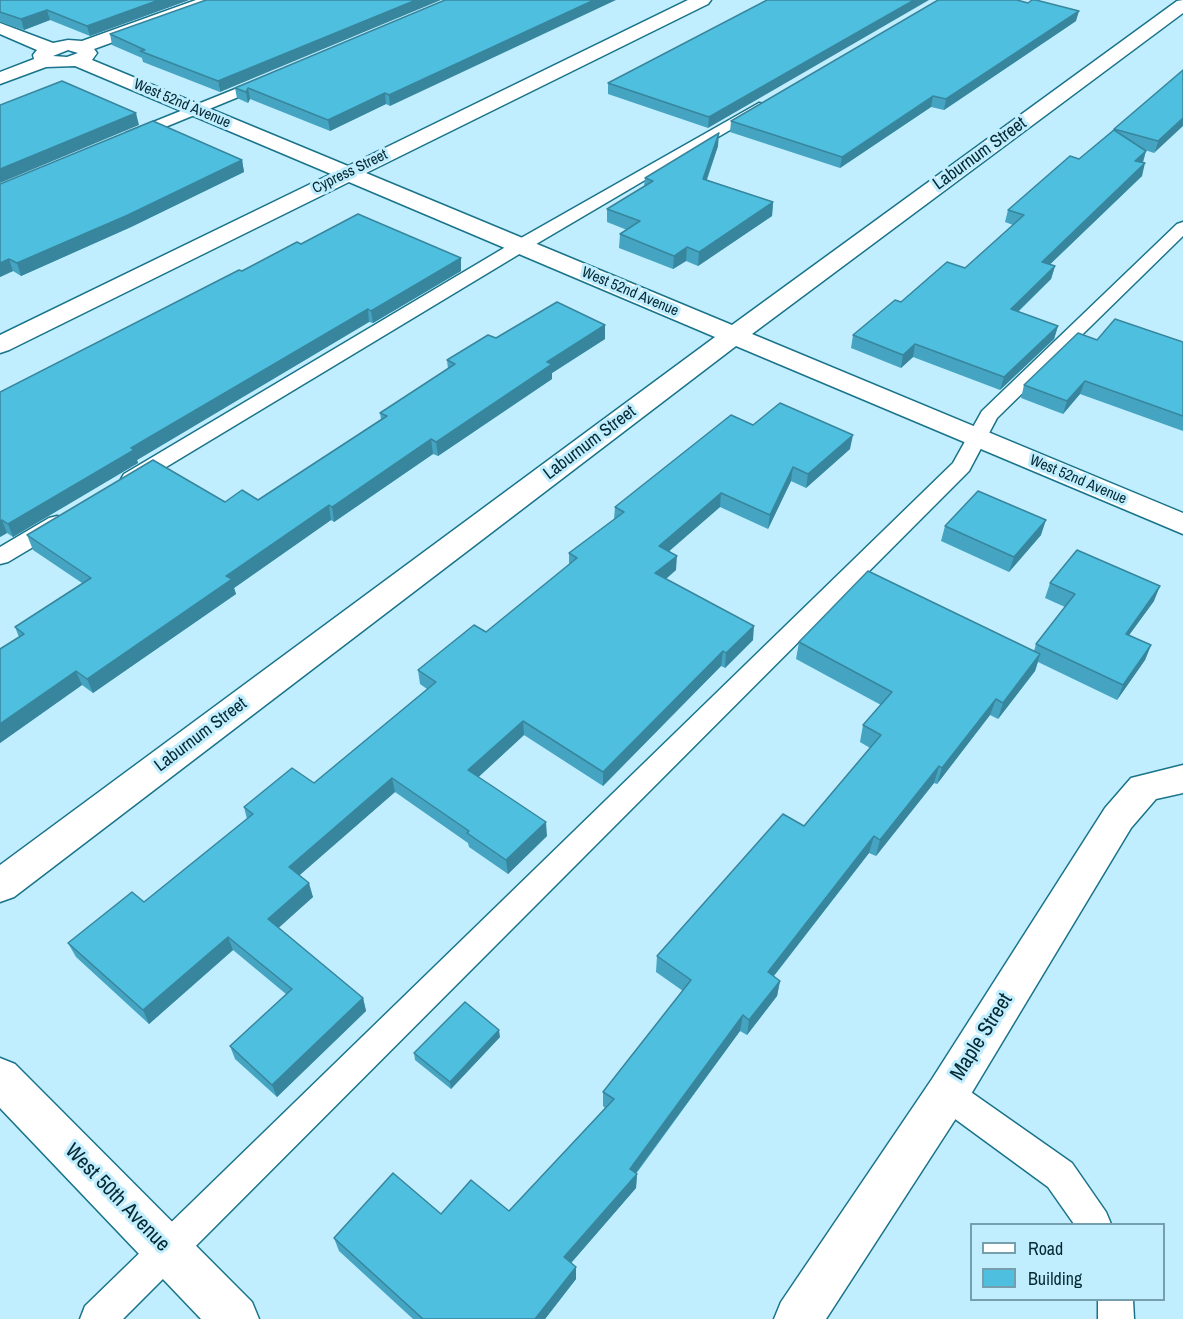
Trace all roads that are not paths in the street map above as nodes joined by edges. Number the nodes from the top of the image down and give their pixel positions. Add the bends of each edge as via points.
1 (212, 0) edge
2 (702, 0) edge
3 (1183, 6) edge
4 (0, 28) edge
5 (80, 54) junction
6 (48, 55) junction
7 (275, 77) edge
8 (0, 78) edge
9 (779, 95) edge
10 (195, 109) junction
11 (119, 141) edge
12 (348, 173) junction
13 (1183, 227) edge
14 (520, 246) junction
15 (734, 336) junction
16 (0, 345) edge
17 (977, 437) junction
18 (112, 490) edge
19 (71, 514) edge
20 (1183, 524) edge
21 (0, 557) edge
22 (1183, 779) edge
23 (0, 886) edge
24 (0, 1078) edge
25 (947, 1094) junction
26 (1094, 1223) edge
27 (168, 1250) junction
28 (1116, 1301) edge
29 (98, 1319) edge
30 (235, 1319) edge
31 (798, 1319) edge
32 (1116, 1319) edge

1 - 5 street
2 - 12 street, Cypress Street
3 - 15 street, Laburnum Street
4 - 6 street
5 - 6 street via 68,45
5 - 10 street, West 52nd Avenue
6 - 8 street
7 - 10 lane
9 - 14 lane
10 - 11 lane
10 - 12 street, West 52nd Avenue
12 - 14 street, West 52nd Avenue
12 - 16 street, Cypress Street
13 - 17 lane via 988,415
14 - 15 street, West 52nd Avenue
14 - 18 lane
15 - 17 street, West 52nd Avenue
15 - 23 street, Laburnum Street
17 - 20 street, West 52nd Avenue
17 - 27 lane via 962,466
19 - 21 lane
22 - 25 street, Maple Street via 1144,789 1118,818
24 - 27 street, West 50th Avenue
25 - 26 lane via 1060,1175
25 - 31 street, Maple Street
27 - 29 lane
27 - 30 street, West 50th Avenue
28 - 32 lane

